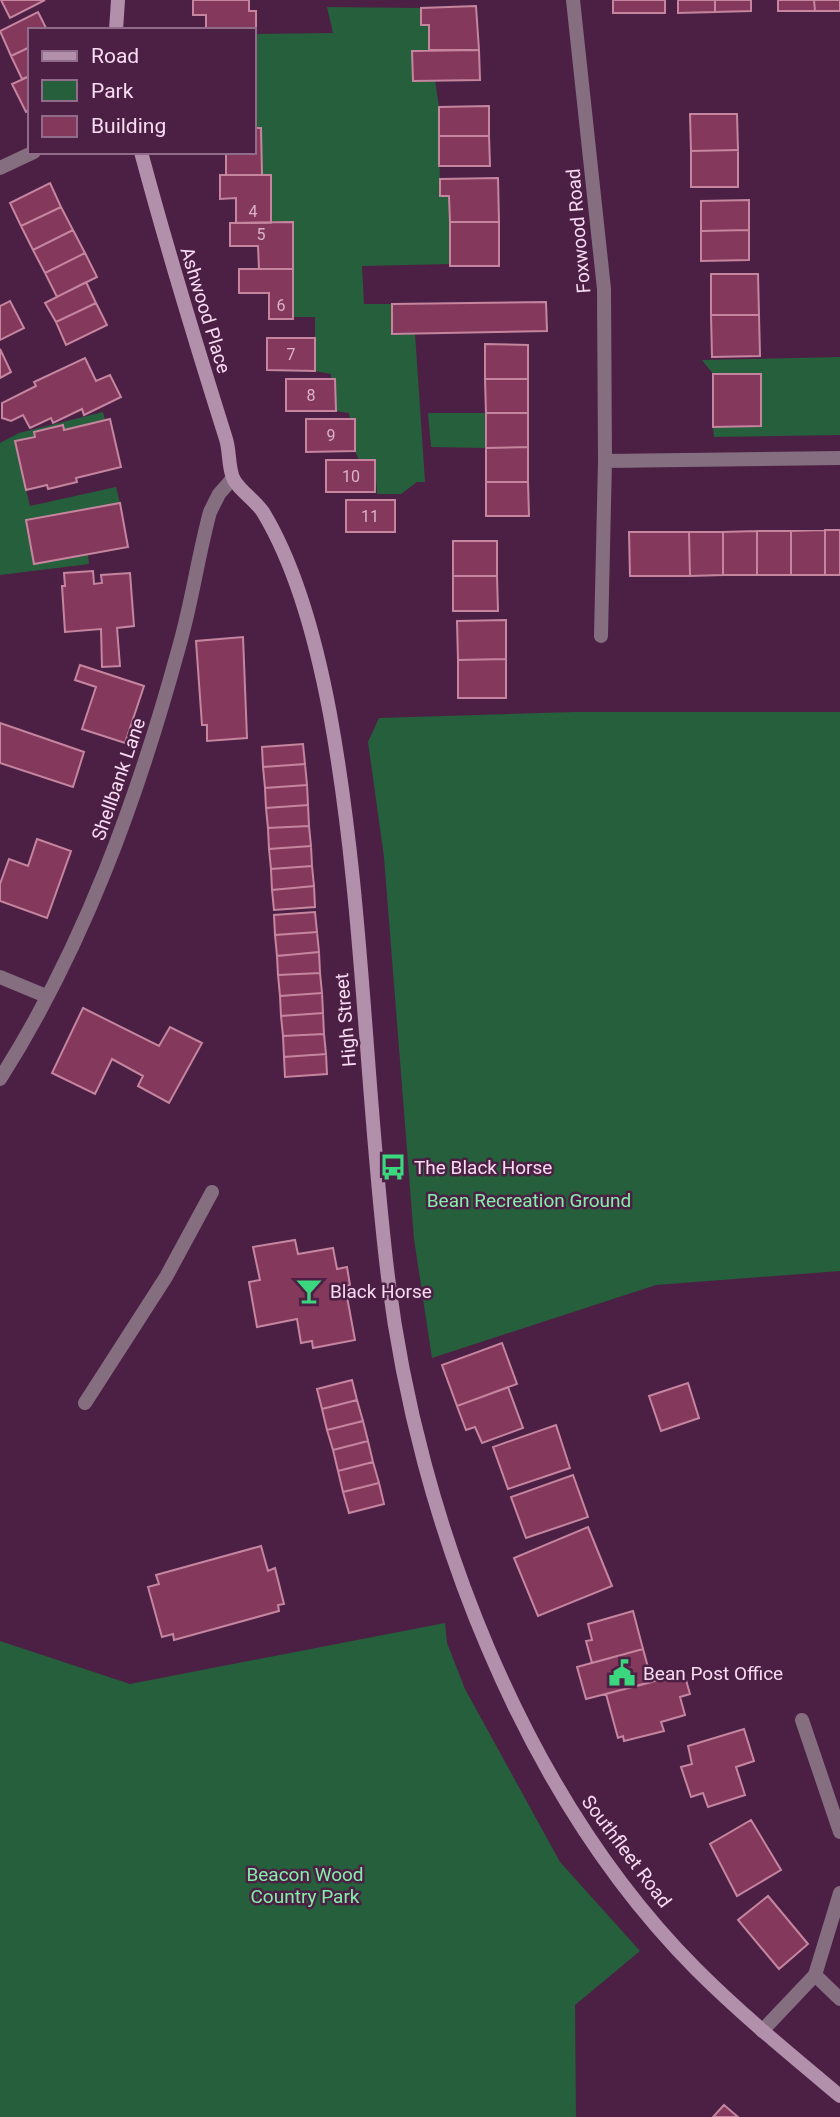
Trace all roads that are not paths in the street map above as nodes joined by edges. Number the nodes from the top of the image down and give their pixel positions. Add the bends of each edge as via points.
1 (118, 0) edge
2 (573, 0) edge
3 (116, 28) edge
4 (30, 154) edge
5 (142, 154) edge
6 (0, 168) edge
7 (840, 458) edge
8 (605, 461) junction
9 (233, 478) junction
10 (601, 636) dead end
11 (0, 976) edge
12 (46, 996) junction
13 (0, 1079) edge
14 (212, 1192) dead end
15 (85, 1403) dead end
16 (460, 1574) joint
17 (802, 1720) dead end
18 (840, 1832) edge
19 (840, 1893) edge
20 (815, 1975) junction
21 (840, 1999) edge
22 (762, 2031) junction
23 (840, 2096) edge

1 - 3 main road
2 - 8 street, Foxwood Road via 604,289
4 - 6 street
5 - 9 main road, Ashwood Place via 228,443
7 - 8 street
8 - 10 street, Foxwood Road
9 - 12 street, Shellbank Lane via 210,512 182,637 129,811
9 - 16 main road, High Street via 261,509 285,558 330,714 349,848 388,1280 425,1462
11 - 12 street
12 - 13 street, Shellbank Lane
14 - 15 street via 166,1277
16 - 22 main road, Southfleet Road via 526,1734 575,1817 637,1901 693,1966
17 - 18 street
19 - 20 street
20 - 21 street
20 - 22 street
22 - 23 main road, Southfleet Road

